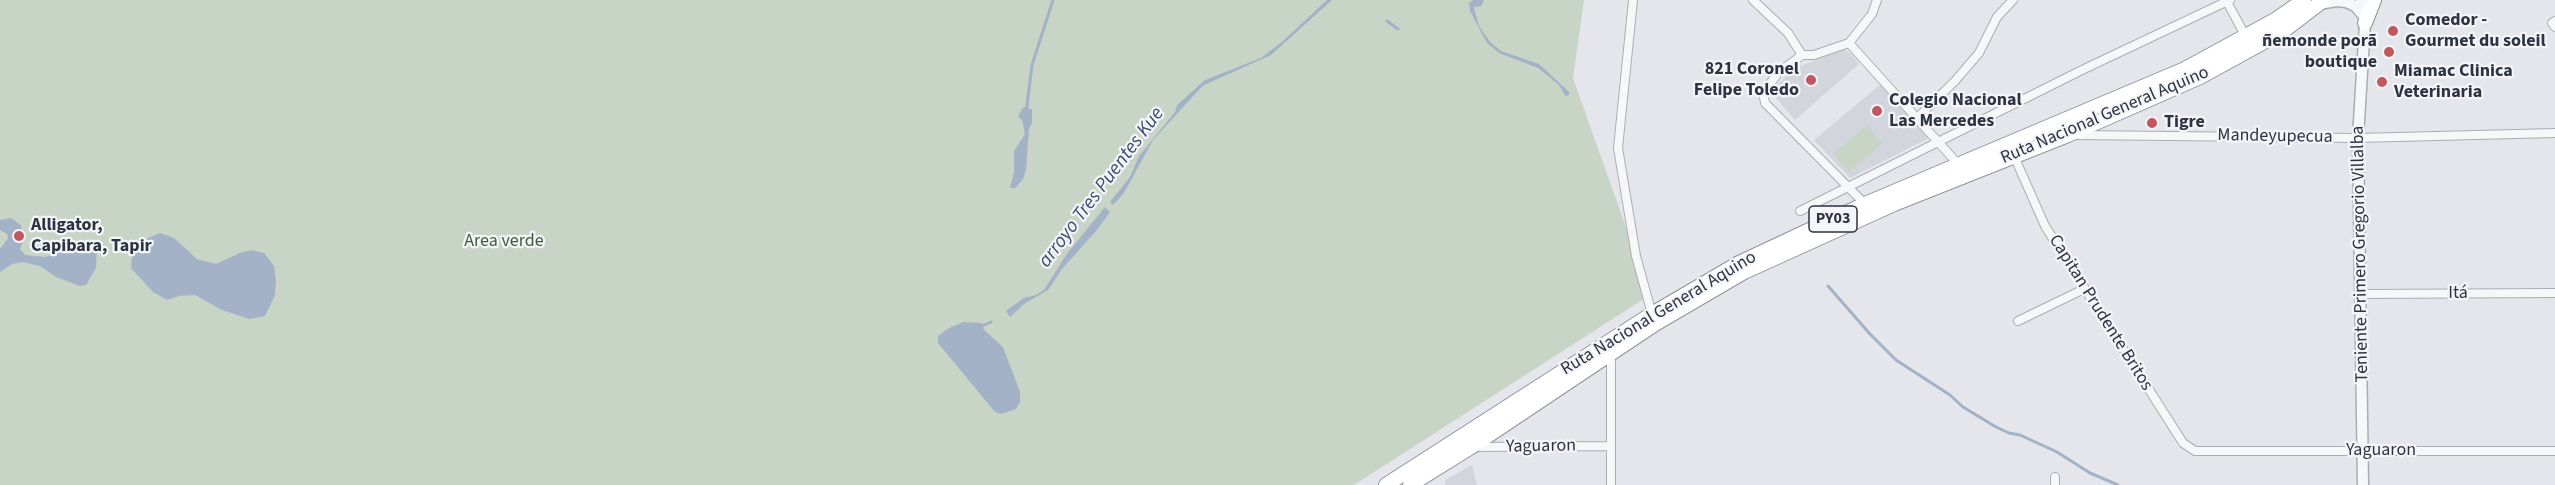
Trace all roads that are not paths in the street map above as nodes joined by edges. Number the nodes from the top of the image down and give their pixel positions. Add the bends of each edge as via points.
1 (1633, 0) edge
2 (1753, 0) edge
3 (1877, 0) edge
4 (2013, 0) edge
5 (2227, 0) edge
6 (2304, 0) edge
7 (2361, 0) edge
8 (2367, 0) edge
9 (2374, 0) edge
10 (2322, 2) edge
11 (2555, 21) edge
12 (2365, 23) junction
13 (2555, 27) edge
14 (2246, 36) junction
15 (1849, 44) junction
16 (1802, 55) junction
17 (1918, 117) junction
18 (2555, 133) edge
19 (2067, 135) junction
20 (2358, 138) junction
21 (1938, 141) junction
22 (2014, 156) junction
23 (1958, 164) junction
24 (1849, 188) junction
25 (1865, 204) junction
26 (1800, 211) dead end
27 (2084, 289) junction
28 (2555, 293) edge
29 (2362, 294) junction
30 (1652, 314) junction
31 (2018, 321) dead end
32 (1611, 352) junction
33 (1611, 446) junction
34 (1471, 447) junction
35 (2363, 451) junction
36 (2555, 451) edge
37 (2206, 452) joint
38 (1427, 480) edge
39 (1386, 485) edge
40 (1410, 485) edge
41 (1611, 485) edge
42 (2363, 485) edge

1 - 30 street via 1618,156 1636,256
2 - 16 street via 1788,33
3 - 15 street via 1872,14
4 - 17 street via 1997,17 1978,53
5 - 14 street
5 - 21 street
6 - 14 highway, Ruta Nacional General Aquino / PY03
7 - 12 street, Teniente Primero Gregorio Villalba
8 - 12 highway
9 - 12 highway
10 - 12 street via 2346,2 2362,12
10 - 19 highway, Ruta Nacional General Aquino / PY03 via 2282,32 2200,77
11 - 13 street
12 - 20 street, Teniente Primero Gregorio Villalba
14 - 23 highway, Ruta Nacional General Aquino / PY03 via 2185,69
15 - 16 street
15 - 17 street
16 - 24 street via 1778,73 1766,89 1765,103
17 - 21 street
18 - 20 street, Mandeyupecua
19 - 20 street, Mandeyupecua
19 - 22 highway, Ruta Nacional General Aquino / PY03
20 - 29 street, Teniente Primero Gregorio Villalba
21 - 23 street
21 - 24 street
22 - 27 street, Capitan Prudente Britos via 2045,226
22 - 32 highway, Ruta Nacional General Aquino / PY03 via 1781,254 1709,291
23 - 25 highway, Ruta Nacional General Aquino / PY03
24 - 25 street
24 - 26 street
25 - 30 highway, Ruta Nacional General Aquino / PY03 via 1739,263
27 - 31 street
27 - 37 street, Capitan Prudente Britos via 2183,443 2195,451
28 - 29 street, Itá
29 - 35 street, Teniente Primero Gregorio Villalba
30 - 39 highway, Ruta Nacional General Aquino / PY03
32 - 33 street
32 - 34 highway, Ruta Nacional General Aquino / PY03
33 - 34 street, Yaguaron
33 - 41 street
34 - 38 highway, Ruta Nacional General Aquino / PY03
35 - 36 street, Yaguaron
35 - 37 street, Yaguaron
35 - 42 street, Teniente Primero Gregorio Villalba
38 - 40 highway, Ruta Nacional General Aquino / PY03

